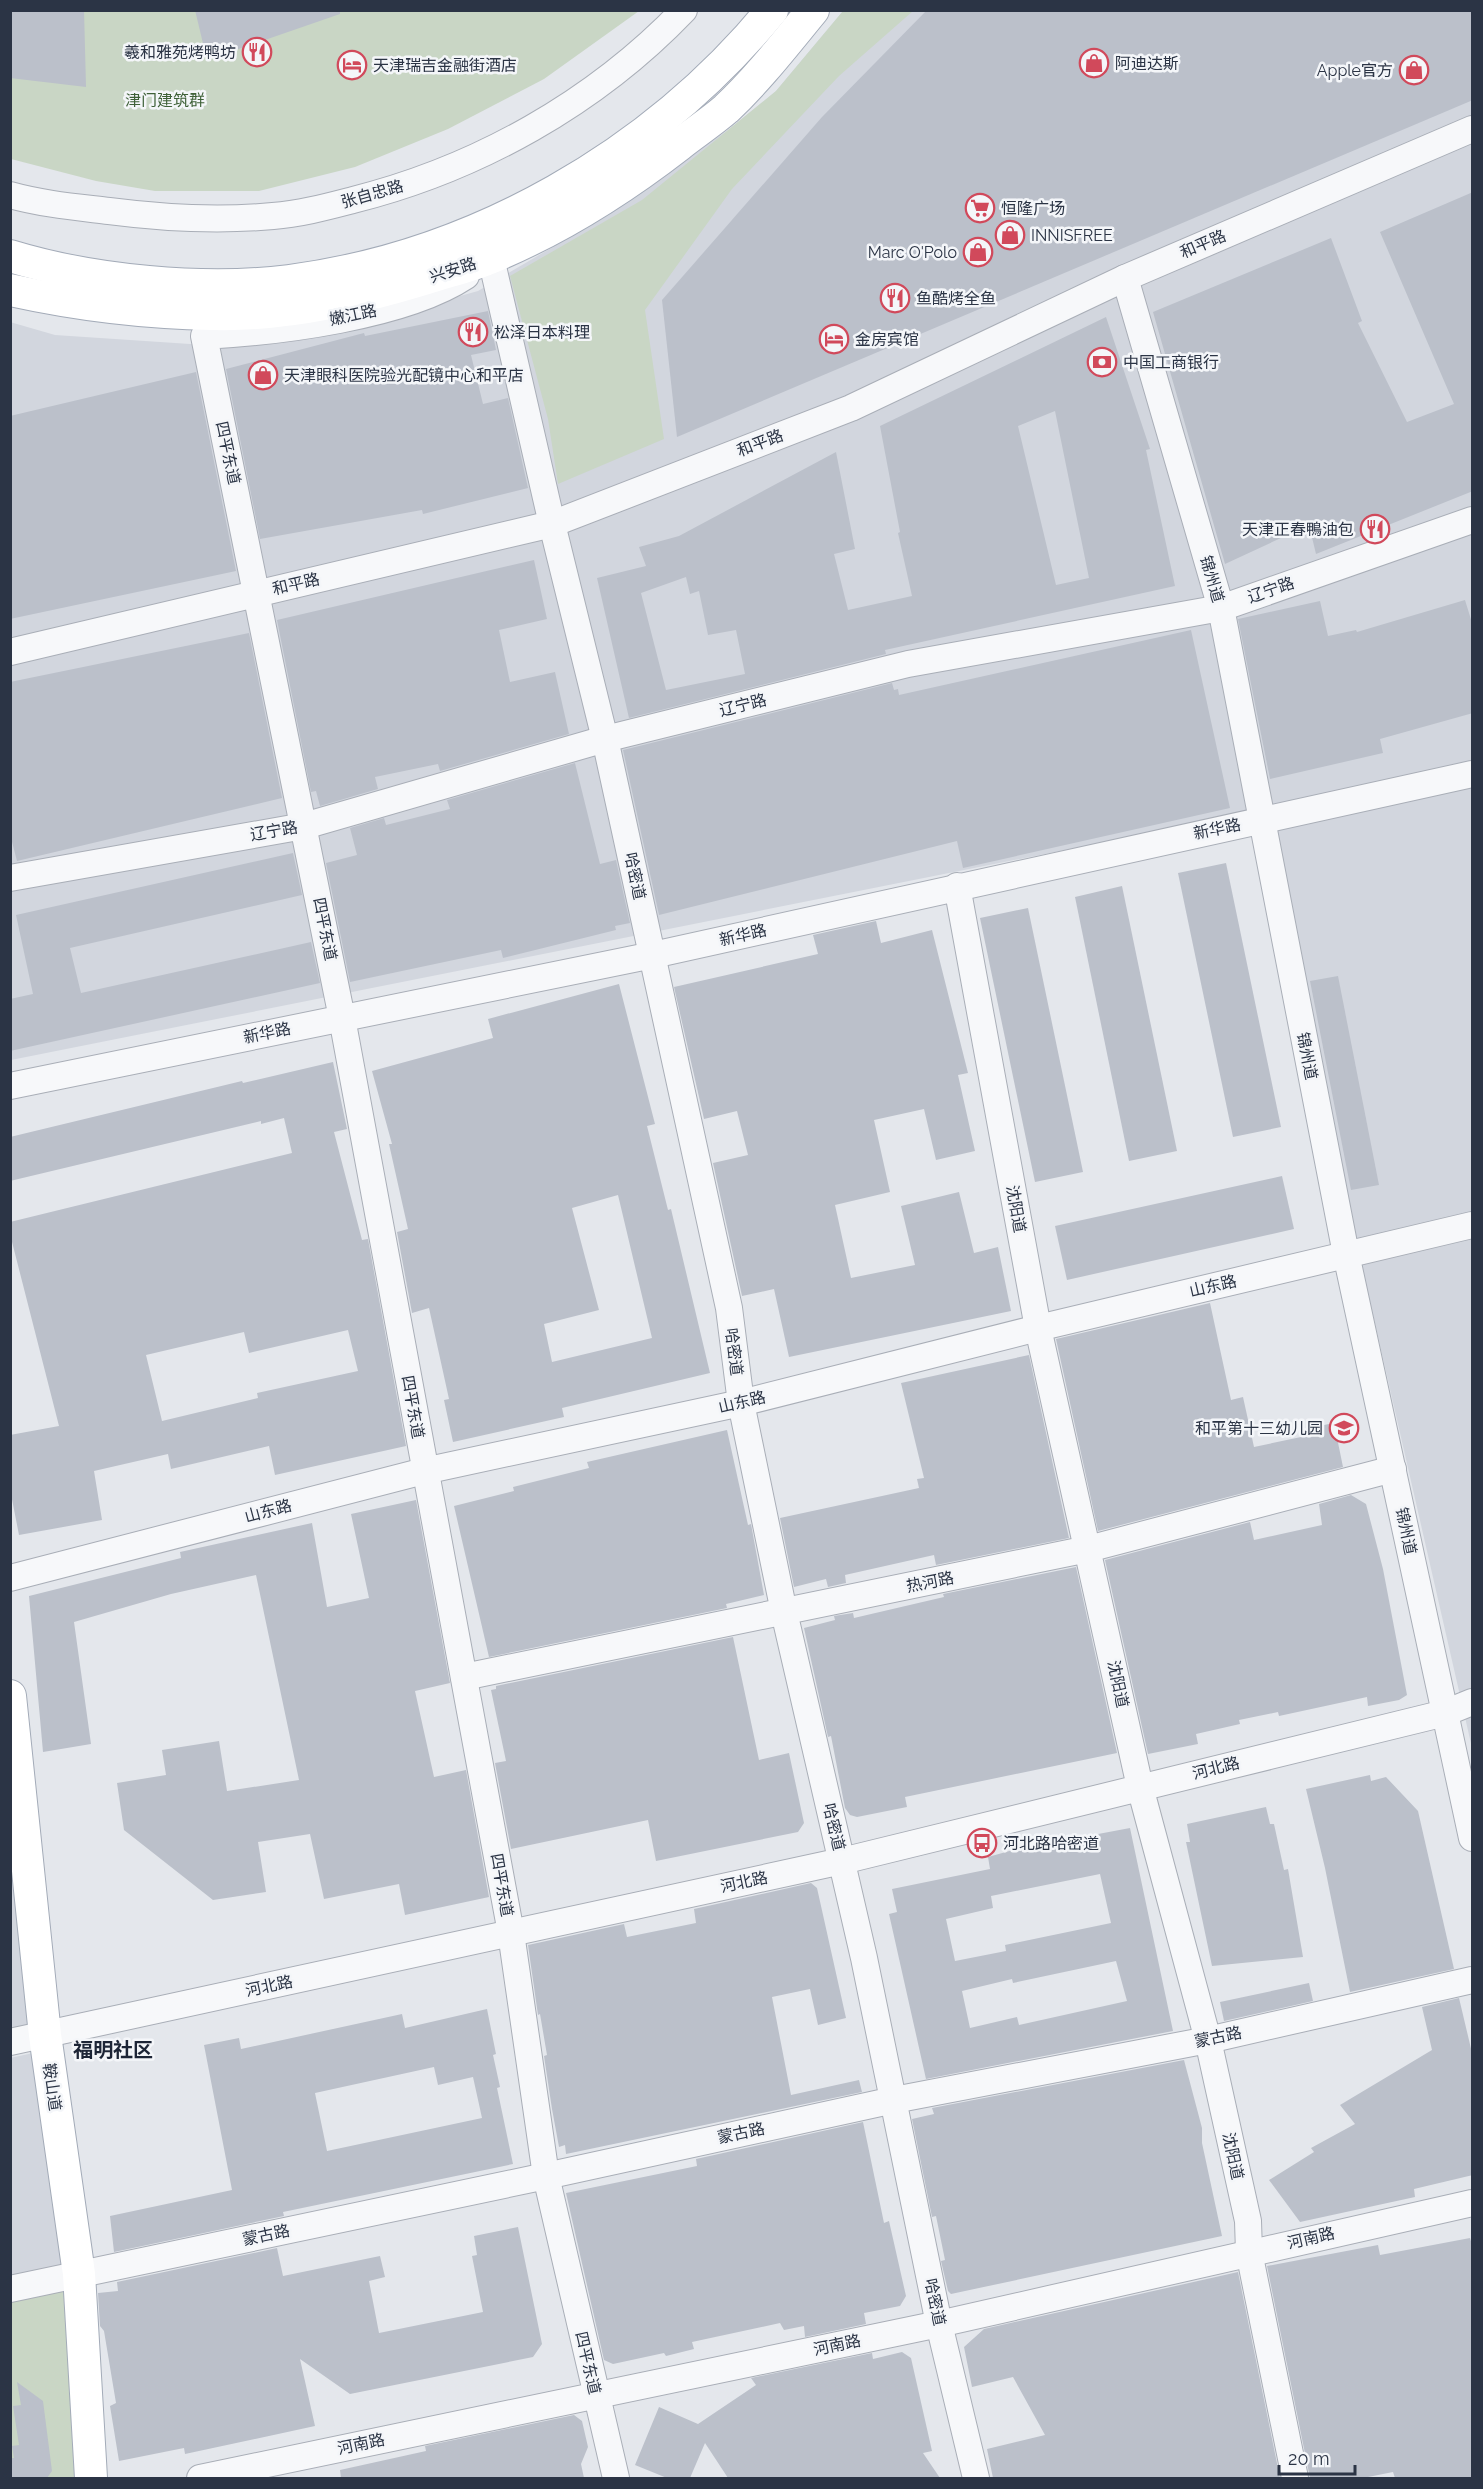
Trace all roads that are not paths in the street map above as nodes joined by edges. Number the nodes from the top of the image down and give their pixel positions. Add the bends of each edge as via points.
1 (684, 10) edge
2 (772, 10) edge
3 (813, 10) edge
4 (1473, 129) edge
5 (10, 195) edge
6 (480, 228) junction
7 (10, 256) edge
8 (491, 258) junction
9 (1125, 278) junction
10 (10, 290) edge
11 (204, 336) joint
12 (1473, 520) edge
13 (552, 524) junction
14 (257, 594) junction
15 (1221, 608) junction
16 (10, 651) edge
17 (605, 739) junction
18 (1473, 774) edge
19 (1261, 820) junction
20 (304, 826) junction
21 (10, 878) edge
22 (957, 886) junction
23 (652, 955) junction
24 (342, 1018) junction
25 (10, 1086) edge
26 (1473, 1225) edge
27 (1346, 1254) junction
28 (1038, 1328) junction
29 (741, 1403) junction
30 (1393, 1469) junction
31 (424, 1471) junction
32 (1088, 1549) junction
33 (10, 1578) edge
34 (784, 1612) junction
35 (464, 1677) junction
36 (10, 1696) edge
37 (1473, 1702) edge
38 (1445, 1713) junction
39 (1140, 1787) junction
40 (1473, 1838) edge
41 (842, 1861) junction
42 (510, 1933) junction
43 (1473, 1980) edge
44 (45, 2035) junction
45 (1208, 2040) junction
46 (10, 2042) edge
47 (894, 2100) junction
48 (546, 2176) junction
49 (1473, 2203) edge
50 (1249, 2252) junction
51 (79, 2274) junction
52 (10, 2289) edge
53 (939, 2324) junction
54 (595, 2395) junction
55 (91, 2478) edge
56 (200, 2478) edge
57 (616, 2478) edge
58 (976, 2478) edge
59 (1295, 2478) edge

1 - 5 street, 张自忠路 via 655,41 570,105 519,136 450,169 390,190 273,216 187,218 63,205
2 - 6 main road, 兴安路 via 690,95 642,134 554,192
3 - 8 main road, 兴安路 via 762,72 716,117 599,202
4 - 9 street, 和平路
6 - 7 main road, 兴安路 via 437,247 288,281 165,283 90,274
6 - 8 street, 哈密道
8 - 10 main road, 兴安路 via 380,292 258,312 144,312
8 - 11 street, 嫩江路 via 452,285 415,301 332,320 246,334
8 - 13 street, 哈密道
9 - 13 street, 和平路 via 851,408
9 - 15 street, 锦州道
11 - 14 street, 四平东道
12 - 15 street, 辽宁路
13 - 14 street, 和平路
13 - 17 street, 哈密道
14 - 16 street, 和平路
14 - 20 street, 四平东道
15 - 17 street, 辽宁路 via 908,664
15 - 19 street, 锦州道
17 - 20 street, 辽宁路
17 - 23 street, 哈密道
18 - 19 street, 新华路
19 - 22 street, 新华路
19 - 27 street, 锦州道
20 - 21 street, 辽宁路
20 - 24 street, 四平东道
22 - 23 street, 新华路
22 - 28 street, 沈阳道
23 - 24 street, 新华路
23 - 29 street, 哈密道 via 729,1308
24 - 25 street, 新华路
24 - 31 street, 四平东道
26 - 27 street, 山东路
27 - 28 street, 山东路
27 - 30 street, 锦州道
28 - 29 street, 山东路
28 - 32 street, 沈阳道
29 - 31 street, 山东路
29 - 34 street, 哈密道
30 - 32 street, 热河路
30 - 38 street, 锦州道
31 - 33 street, 山东路
31 - 35 street, 四平东道
32 - 34 street, 热河路
32 - 39 street, 沈阳道
34 - 35 street, 热河路
34 - 41 street, 哈密道
35 - 42 street, 四平东道
36 - 44 main road, 鞍山道
37 - 38 street, 河北路
38 - 39 street, 河北路
38 - 40 street, 锦州道
39 - 41 street, 河北路
39 - 45 street, 沈阳道
41 - 42 street, 河北路
41 - 47 street, 哈密道
42 - 44 street, 河北路
42 - 48 street, 四平东道
43 - 45 street, 蒙古路
44 - 46 street, 河北路
44 - 51 main road, 鞍山道
45 - 47 street, 蒙古路
45 - 50 street, 沈阳道 via 1248,2221
47 - 48 street, 蒙古路
47 - 53 street, 哈密道
48 - 51 street, 蒙古路
48 - 54 street, 四平东道
49 - 50 street, 河南路
50 - 53 street, 河南路
50 - 59 street, 沈阳道
51 - 52 street, 蒙古路
51 - 55 main road, 鞍山道
53 - 54 street, 河南路
53 - 58 street, 哈密道
54 - 56 street, 河南路
54 - 57 street, 四平东道

